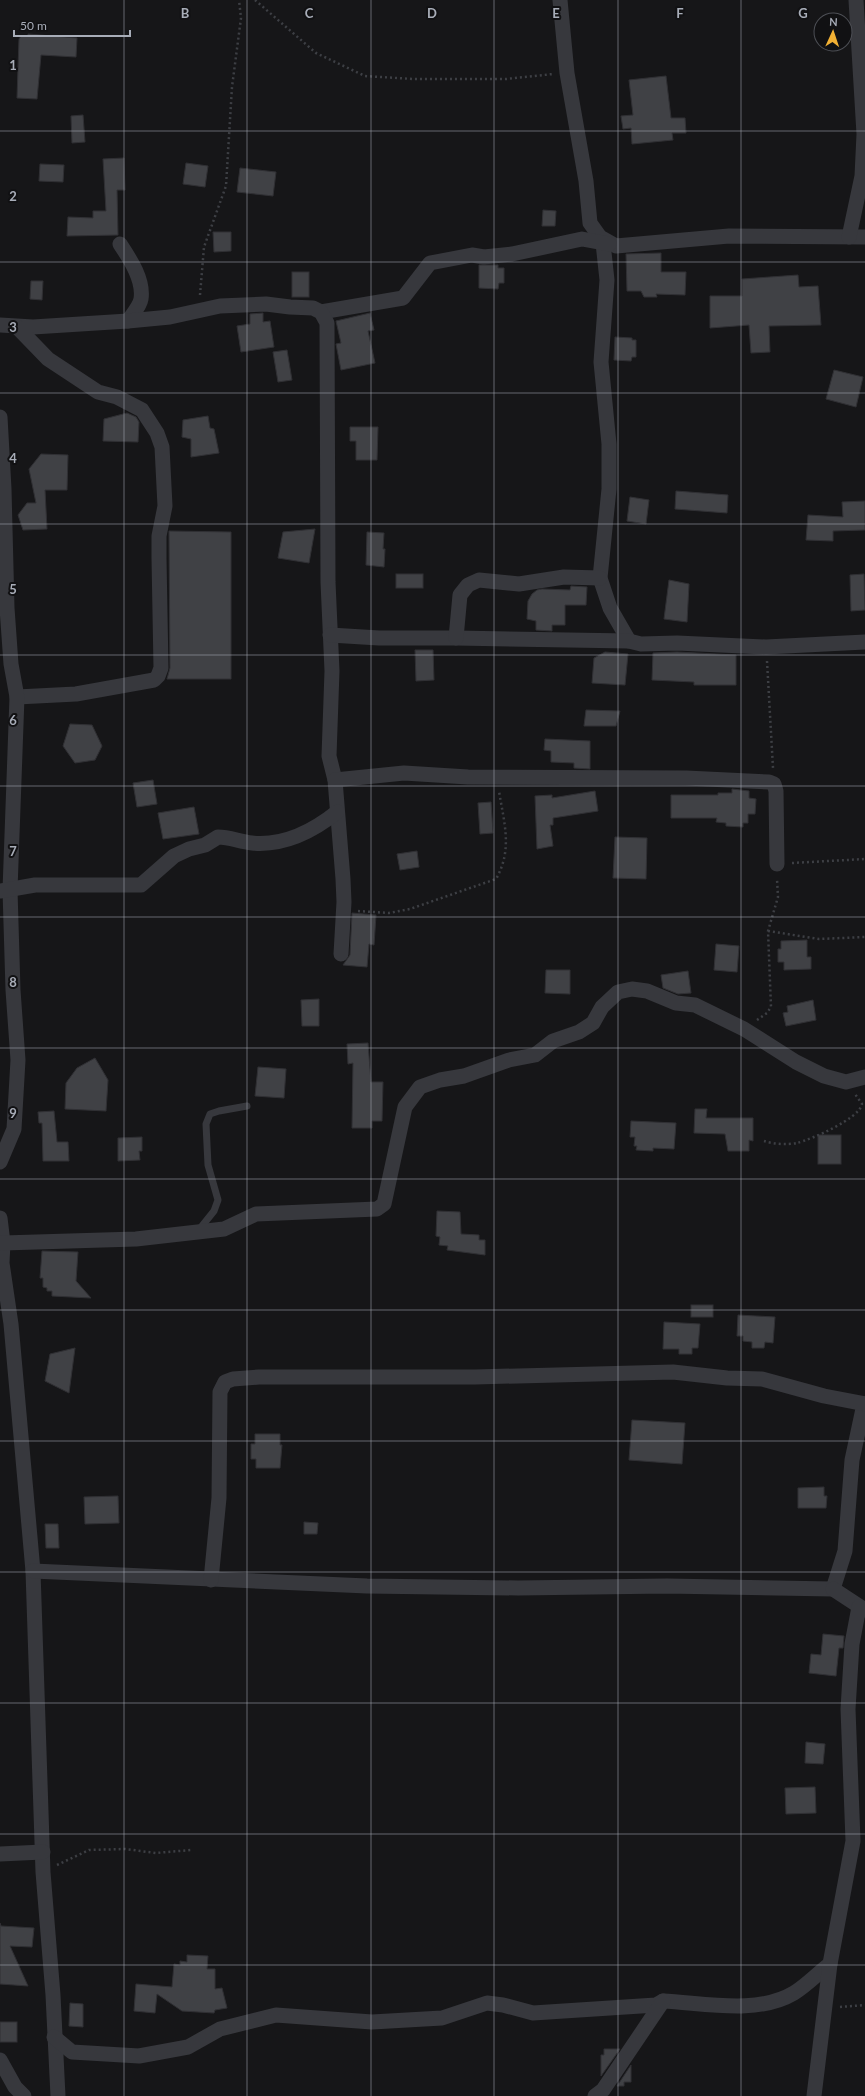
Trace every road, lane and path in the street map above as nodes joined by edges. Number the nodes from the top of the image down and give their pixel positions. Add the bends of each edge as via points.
1 (239, 0) edge
2 (255, 0) edge
3 (560, 0) edge
4 (856, 0) edge
5 (567, 73) junction
6 (848, 237) junction
7 (865, 237) edge
8 (120, 244) dead end
9 (610, 244) junction
10 (199, 312) junction
11 (321, 312) junction
12 (128, 321) junction
13 (0, 325) edge
14 (17, 327) junction
15 (0, 417) edge
16 (600, 578) junction
17 (330, 635) junction
18 (456, 638) junction
19 (629, 641) junction
20 (865, 642) edge
21 (766, 647) junction
22 (17, 697) junction
23 (497, 777) junction
24 (335, 780) junction
25 (774, 784) junction
26 (337, 812) junction
27 (865, 859) edge
28 (777, 864) junction
29 (5, 890) edge
30 (343, 910) junction
31 (768, 931) junction
32 (865, 936) edge
33 (341, 954) dead end
34 (744, 1029) junction
35 (865, 1076) edge
36 (846, 1082) junction
37 (247, 1106) dead end
38 (7, 1129) edge
39 (764, 1141) dead end
40 (0, 1162) edge
41 (0, 1218) edge
42 (196, 1232) junction
43 (3, 1243) junction
44 (865, 1404) edge
45 (33, 1571) junction
46 (211, 1580) junction
47 (833, 1589) junction
48 (862, 1608) edge
49 (191, 1850) dead end
50 (42, 1852) junction
51 (0, 1854) edge
52 (42, 1872) junction
53 (830, 1964) junction
54 (663, 2001) junction
55 (865, 2005) edge
56 (826, 2008) junction
57 (54, 2037) junction
58 (0, 2060) edge
59 (24, 2096) edge
60 (58, 2096) edge
61 (595, 2096) edge
62 (814, 2096) edge

1 - 10 path via 241,18 232,87 226,186 204,247
2 - 5 path via 316,53 365,76 506,79
3 - 5 street
4 - 6 street via 864,134 862,176
5 - 9 street via 586,182 590,224 600,237
6 - 7 street
6 - 9 street via 729,236
8 - 12 street via 131,259 139,281 141,300
9 - 11 street via 582,239 512,254 472,256 430,264 403,298
9 - 16 street via 601,362 609,452 609,489
10 - 11 street via 220,306 266,304 313,308
10 - 12 street via 170,318
11 - 17 street via 327,323
12 - 14 street
13 - 14 street
14 - 22 street via 48,359 98,392 117,397 142,410 148,417 162,446 165,506 159,536 161,668 158,676 154,680 76,694
15 - 22 street via 7,608 11,664
16 - 18 street via 564,577 519,584 479,580 468,585 460,595
16 - 19 street via 610,608
17 - 18 street
17 - 24 street via 332,671 329,756
18 - 19 street
19 - 21 street via 642,644
20 - 21 street
21 - 25 path
22 - 29 street
23 - 24 street via 404,773
23 - 25 street via 738,779
23 - 30 path via 507,847 502,868 496,879 410,909 389,913
24 - 26 street
25 - 28 street
26 - 29 street via 316,828 282,842 251,843 218,837 205,845 174,856 141,885 35,885
26 - 30 street
27 - 28 path
28 - 31 path via 778,897
29 - 38 street via 18,1060
30 - 33 street
31 - 32 path via 819,939
31 - 34 path via 771,1007 767,1013
34 - 36 street via 810,1069
34 - 42 street via 695,1005 676,1003 647,991 618,992 602,1007 593,1022 579,1032 552,1041 535,1055 509,1060 464,1076 420,1087 405,1107 384,1204 377,1209 256,1214 224,1229
35 - 36 street
36 - 39 path via 862,1104 854,1115 839,1125 797,1143
37 - 42 lane via 219,1110 210,1114 206,1124 208,1165 218,1200 214,1211
38 - 40 street
41 - 43 street
42 - 43 street via 136,1239
43 - 45 street via 2,1263 11,1324
44 - 46 street via 762,1379 674,1372 233,1379 225,1382 220,1392 219,1498
44 - 47 street via 852,1460 846,1551
45 - 46 street
45 - 50 street
46 - 47 street via 367,1586
47 - 48 street
48 - 53 street via 852,1644 848,1709 853,1841
49 - 52 path via 156,1853 125,1849 88,1850
50 - 51 street
50 - 52 street
52 - 57 street via 53,1995
53 - 54 street via 795,1992 776,2002 756,2006
53 - 56 street
54 - 57 street via 656,2005 533,2013 503,2004 487,2003 442,2018 372,2022 276,2015 220,2029 188,2047 139,2056 72,2052
54 - 61 street via 603,2090
55 - 56 path
56 - 62 street
57 - 60 street
58 - 59 street via 15,2087

